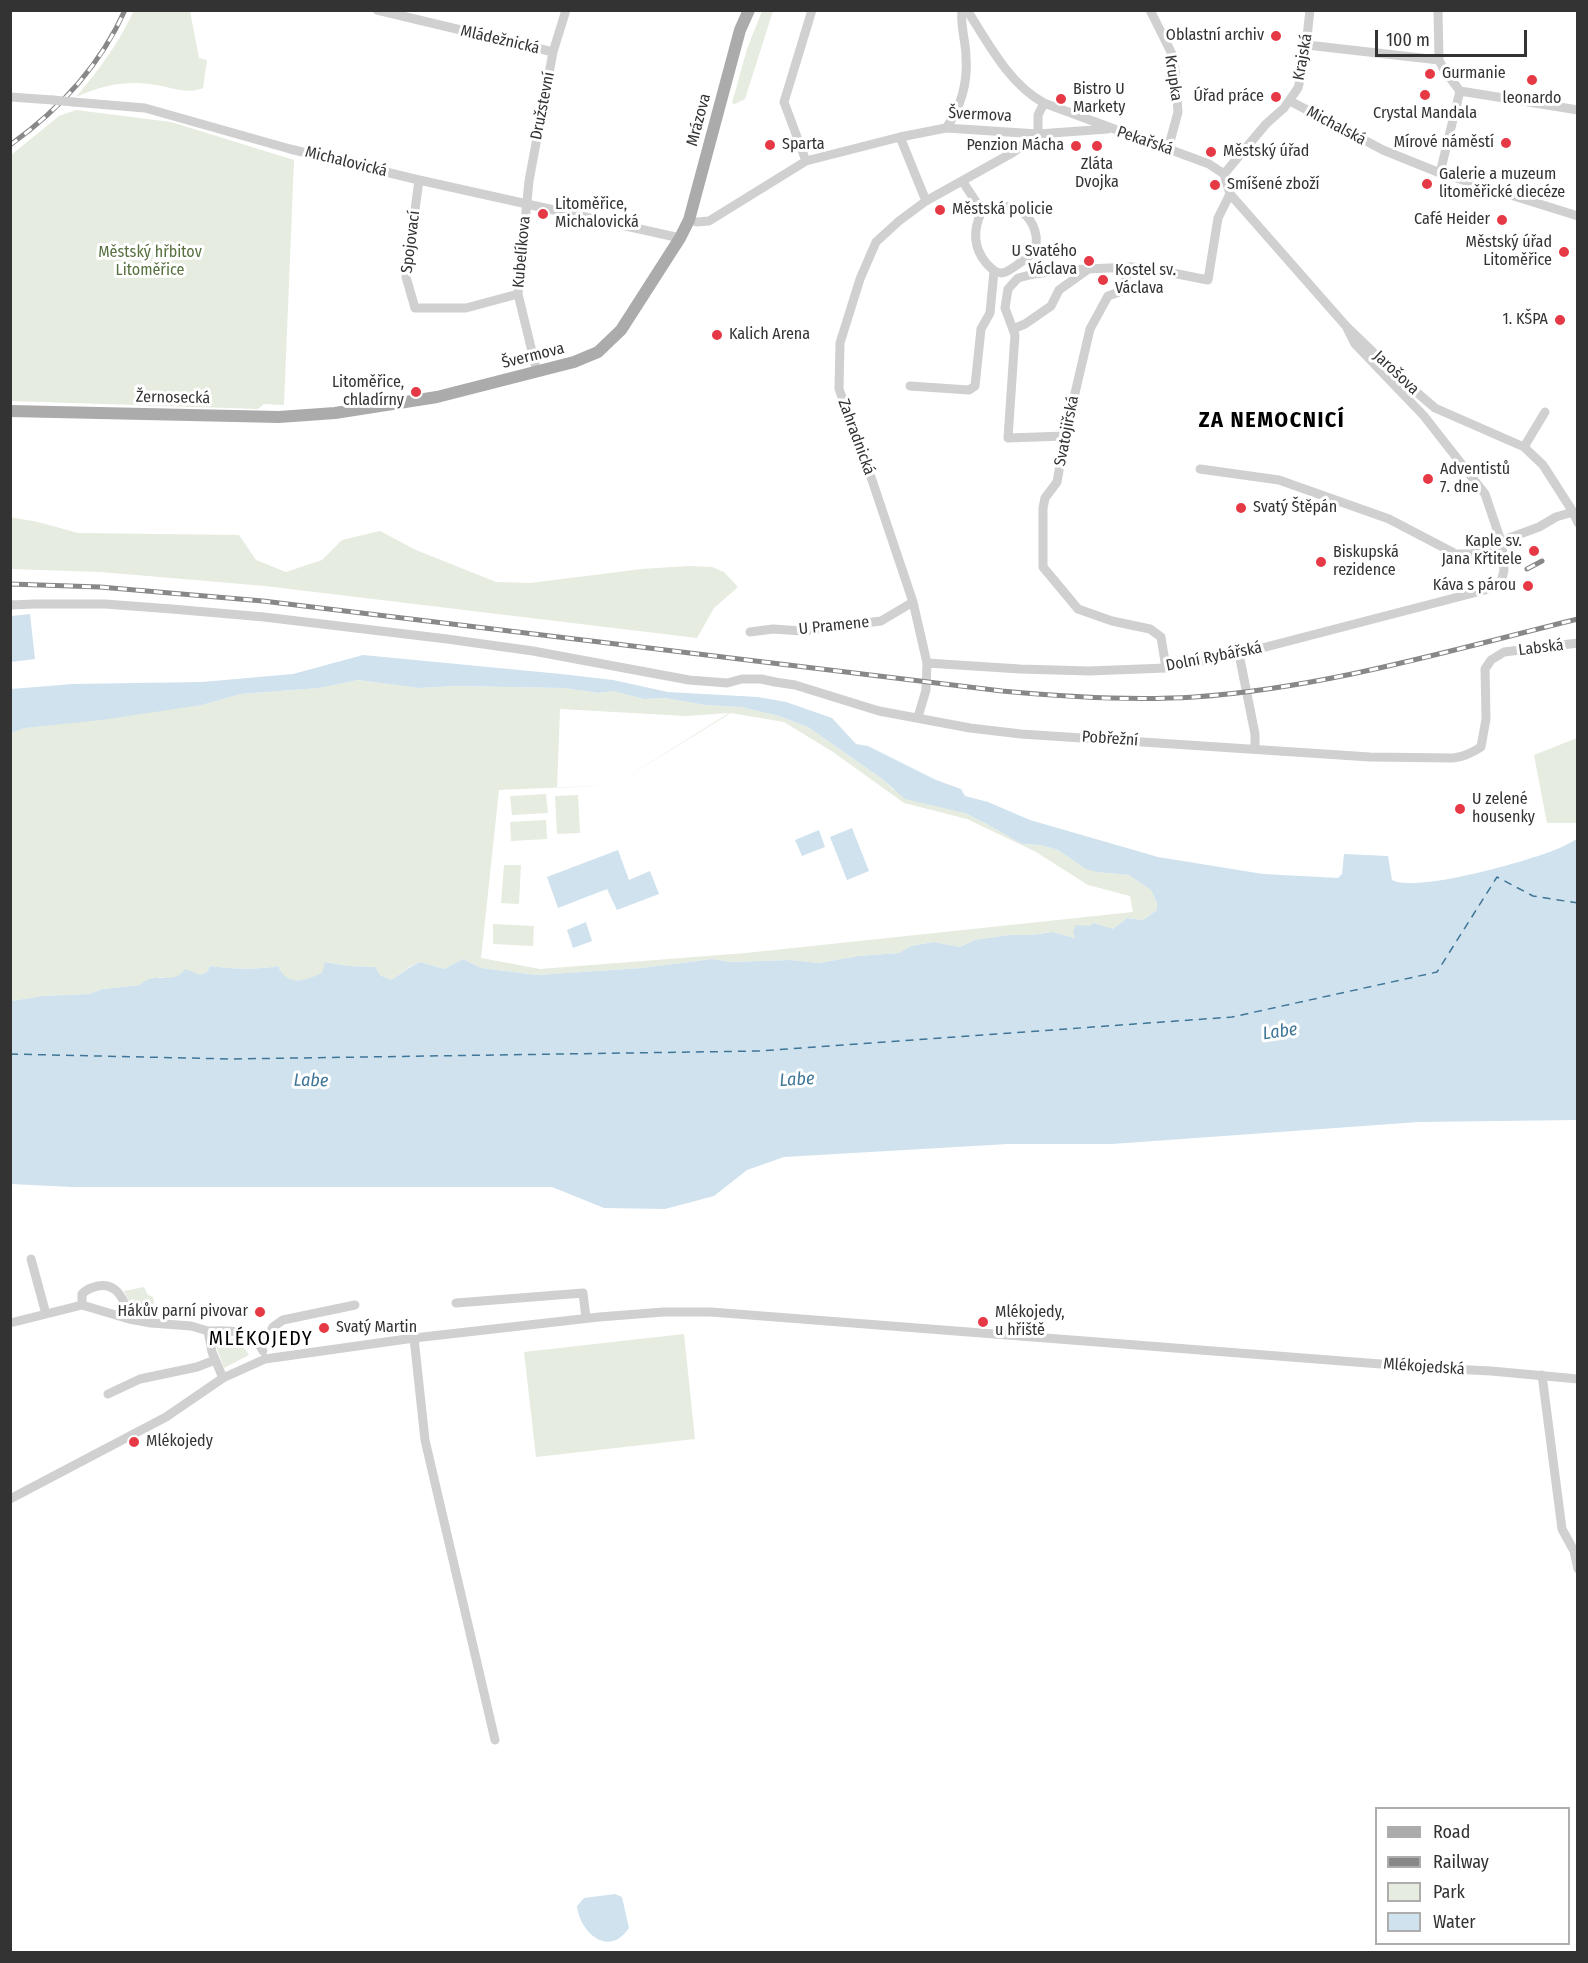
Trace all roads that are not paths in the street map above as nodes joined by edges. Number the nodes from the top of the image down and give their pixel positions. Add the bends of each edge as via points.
1 (377, 10) edge
2 (566, 10) edge
3 (749, 10) edge
4 (812, 10) edge
5 (962, 10) edge
6 (967, 10) edge
7 (1150, 10) edge
8 (1310, 10) edge
9 (1438, 10) edge
10 (1307, 45) junction
11 (553, 52) junction
12 (1439, 60) junction
13 (1460, 91) junction
14 (10, 97) edge
15 (1290, 101) junction
16 (1044, 103) junction
17 (1578, 110) edge
18 (946, 128) junction
19 (1110, 129) junction
20 (1038, 134) junction
21 (900, 137) junction
22 (1168, 149) junction
23 (806, 161) junction
24 (1440, 173) junction
25 (1224, 174) junction
26 (419, 180) junction
27 (963, 182) junction
28 (1230, 194) junction
29 (926, 201) junction
30 (526, 202) junction
31 (982, 211) junction
32 (1578, 216) edge
33 (688, 220) junction
34 (680, 238) junction
35 (1130, 267) junction
36 (1089, 269) junction
37 (994, 271) junction
38 (518, 294) junction
39 (1347, 326) junction
40 (1013, 329) junction
41 (537, 372) junction
42 (910, 386) dead end
43 (10, 411) edge
44 (1545, 412) dead end
45 (335, 413) joint
46 (1065, 436) junction
47 (1524, 447) junction
48 (1200, 469) dead end
49 (1573, 512) junction
50 (1578, 523) edge
51 (1502, 543) junction
52 (913, 602) junction
53 (10, 606) edge
54 (750, 632) dead end
55 (1578, 643) edge
56 (1239, 654) junction
57 (927, 663) junction
58 (1166, 668) junction
59 (918, 717) junction
60 (1481, 747) joint
61 (1255, 748) junction
62 (31, 1259) dead end
63 (456, 1303) dead end
64 (82, 1305) junction
65 (355, 1305) dead end
66 (46, 1314) junction
67 (586, 1318) junction
68 (129, 1319) junction
69 (10, 1323) edge
70 (208, 1332) junction
71 (414, 1338) junction
72 (262, 1347) junction
73 (265, 1359) junction
74 (215, 1360) junction
75 (1542, 1375) junction
76 (223, 1378) junction
77 (1578, 1379) edge
78 (108, 1394) dead end
79 (10, 1499) edge
80 (1578, 1569) edge
81 (495, 1740) dead end

1 - 11 street, Mládežnická
2 - 11 street, Družstevní
3 - 33 main road, Mrázova via 740,30
4 - 23 street via 784,102
5 - 18 street via 960,24 966,57 963,95
6 - 16 street, Pekařská via 1005,68
7 - 22 street, Krupka via 1174,58 1178,112
8 - 10 street, Krajská
9 - 12 street
10 - 12 street
10 - 15 street, Krajská via 1302,79
11 - 30 street, Družstevní
12 - 13 street
13 - 17 street
13 - 24 street
14 - 26 street, Michalovická, bridge via 145,108
15 - 24 street, Michalská via 1383,150
15 - 25 street, Michalská
16 - 19 street, Pekařská
16 - 20 street via 1038,115
18 - 20 street, Švermova
18 - 21 street, Švermova
19 - 20 street, Švermova
19 - 22 street, Pekařská
20 - 27 street, Zahradnická
21 - 23 street, Švermova
21 - 29 street
22 - 25 street, Pekařská via 1209,164
23 - 33 street, Švermova via 709,221
24 - 32 street
25 - 28 street
26 - 30 street, Michalovická
26 - 38 street, Spojovací via 405,278 415,308 466,308
27 - 29 street, Zahradnická
27 - 31 street
28 - 35 street via 1218,218 1208,280
28 - 39 street, Jarošova
29 - 52 street, Zahradnická via 876,242 840,343 839,389
30 - 34 street, Michalovická
30 - 38 street, Kubelíkova
31 - 37 street via 977,221 976,242 978,251
31 - 37 street via 993,207 1018,208 1029,219 1035,234 1031,254 1008,272
33 - 34 main road, Mrázova
34 - 41 main road, Švermova via 615,338 591,356
35 - 36 street
35 - 46 street, Svatojiřská via 1122,291 1108,296 1090,329
36 - 40 street via 1059,290 1051,306
36 - 40 street via 1018,278 1008,289 1005,308
37 - 42 street via 990,313 981,329 975,386 969,390
38 - 41 street, Kubelíkova
39 - 47 street, Jarošova via 1435,408
39 - 51 street via 1355,344 1424,416 1485,494
40 - 46 street via 1008,438
41 - 45 main road, Švermova via 437,397
43 - 45 main road, Žernosecká via 279,417
44 - 47 street
46 - 58 street, Svatojiřská via 1057,482 1043,508 1043,567 1078,609 1150,628 1161,637
47 - 49 street, Jarošova via 1543,465
48 - 51 street via 1279,480 1389,519 1456,554 1472,554
49 - 50 street, Jarošova
49 - 51 street
51 - 56 street, Dolní Rybářská via 1504,570 1501,583 1494,587
52 - 54 street, U Pramene via 880,621 802,631
52 - 57 street, Zahradnická
53 - 59 street, Pobřežní via 105,604 264,617 533,651 689,680 728,683 761,679
55 - 60 street, Labská via 1504,652 1491,660 1485,669 1486,719
56 - 58 street, Dolní Rybářská
56 - 61 street
57 - 58 street, Dolní Rybářská via 1089,671
57 - 59 street, Zahradnická via 926,690
59 - 61 street, Pobřežní via 1021,734
60 - 61 street, Pobřežní via 1453,758 1370,757
62 - 66 street
63 - 67 street via 583,1293
64 - 66 street
64 - 68 street
64 - 68 street via 82,1294 88,1288 114,1288 128,1308
65 - 72 street via 283,1320
66 - 69 street
67 - 71 street, Mlékojedská
67 - 75 street, Mlékojedská via 711,1312
68 - 70 street via 191,1326
70 - 72 street via 246,1333
70 - 74 street
71 - 73 street, Mlékojedská
71 - 81 street via 425,1440
72 - 73 street
73 - 76 street, Mlékojedská
74 - 76 street
74 - 78 street via 140,1379
75 - 77 street, Mlékojedská
75 - 80 street via 1562,1529
76 - 79 street, Mlékojedská via 166,1417

